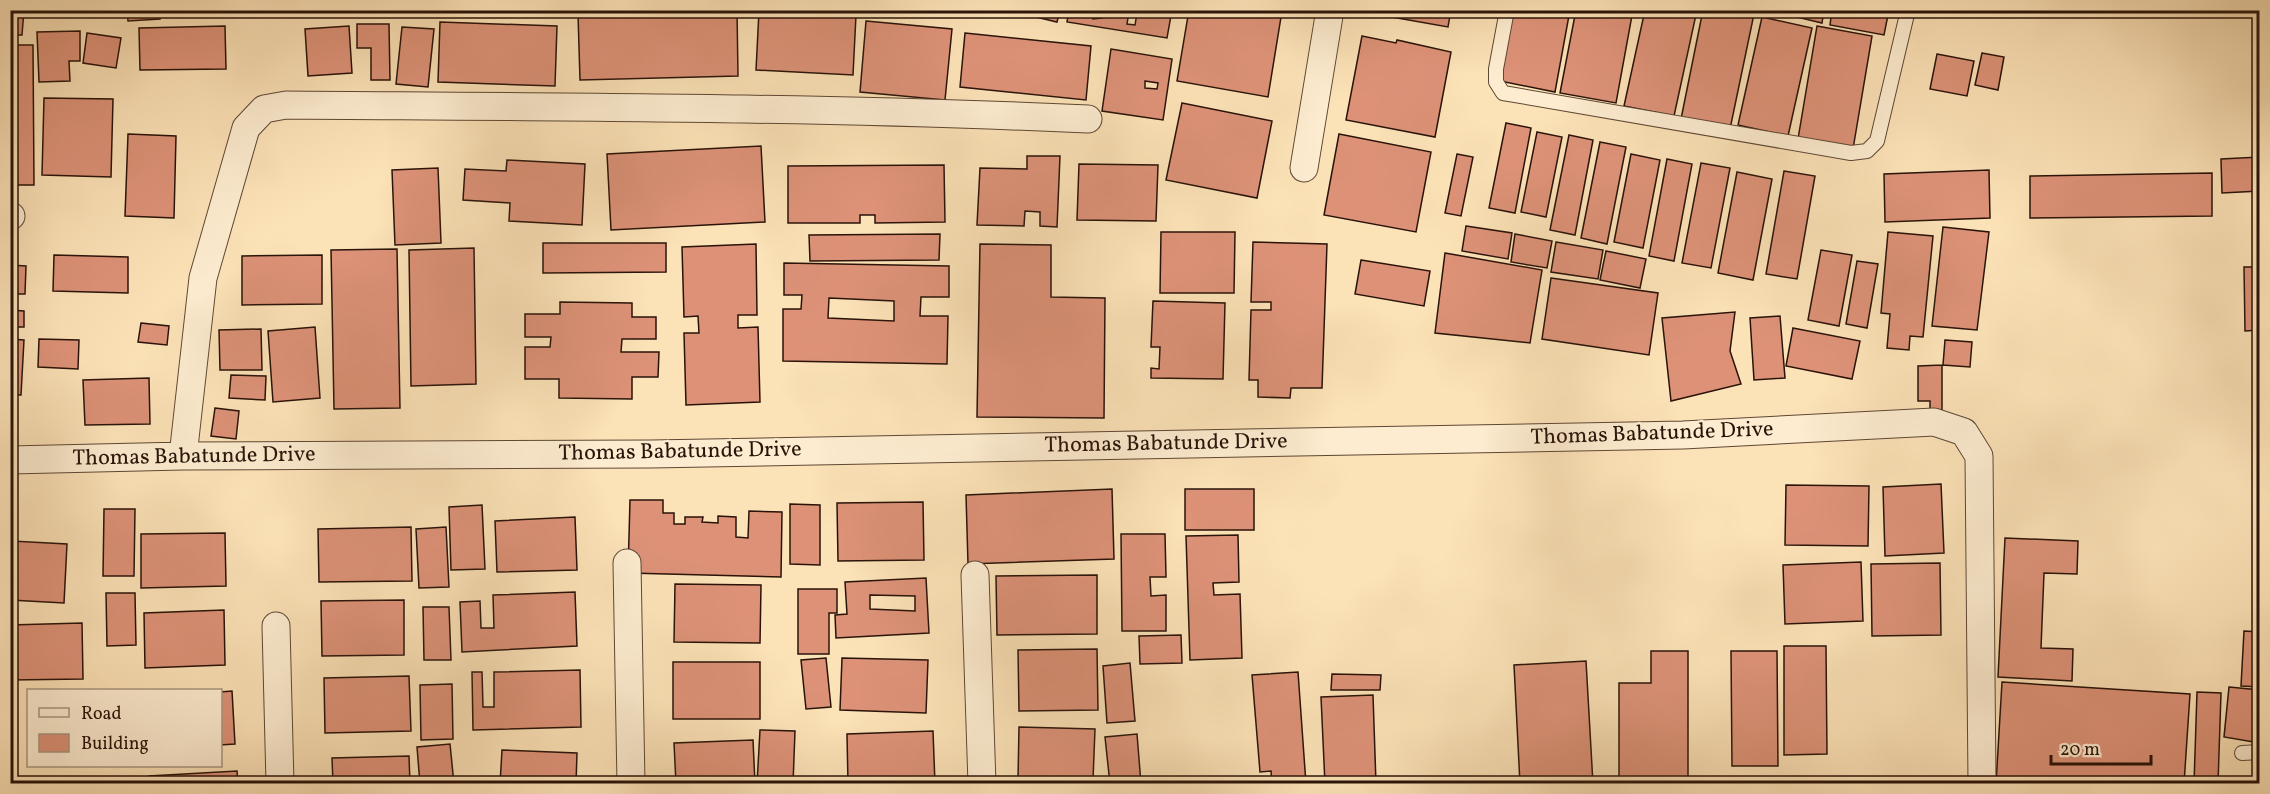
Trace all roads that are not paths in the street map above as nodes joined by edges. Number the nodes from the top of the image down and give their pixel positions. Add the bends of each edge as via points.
1 (1330, 10) edge
2 (1507, 10) edge
3 (1908, 10) edge
4 (1088, 119) dead end
5 (1304, 168) dead end
6 (183, 456) junction
7 (10, 460) edge
8 (627, 562) dead end
9 (975, 575) dead end
10 (276, 626) dead end
11 (2259, 752) edge
12 (2241, 753) dead end
13 (279, 783) edge
14 (631, 783) edge
15 (982, 783) edge
16 (1982, 783) edge

1 - 5 street
2 - 3 lane via 1496,69 1496,82 1503,93 1851,153 1867,151 1877,141
4 - 6 street via 615,107 286,105 264,109 246,128 203,278
6 - 7 street, Thomas Babatunde Drive
6 - 16 street, Thomas Babatunde Drive via 663,454 1671,435 1934,422 1964,432 1979,456
8 - 14 street
9 - 15 street
10 - 13 street
11 - 12 lane

